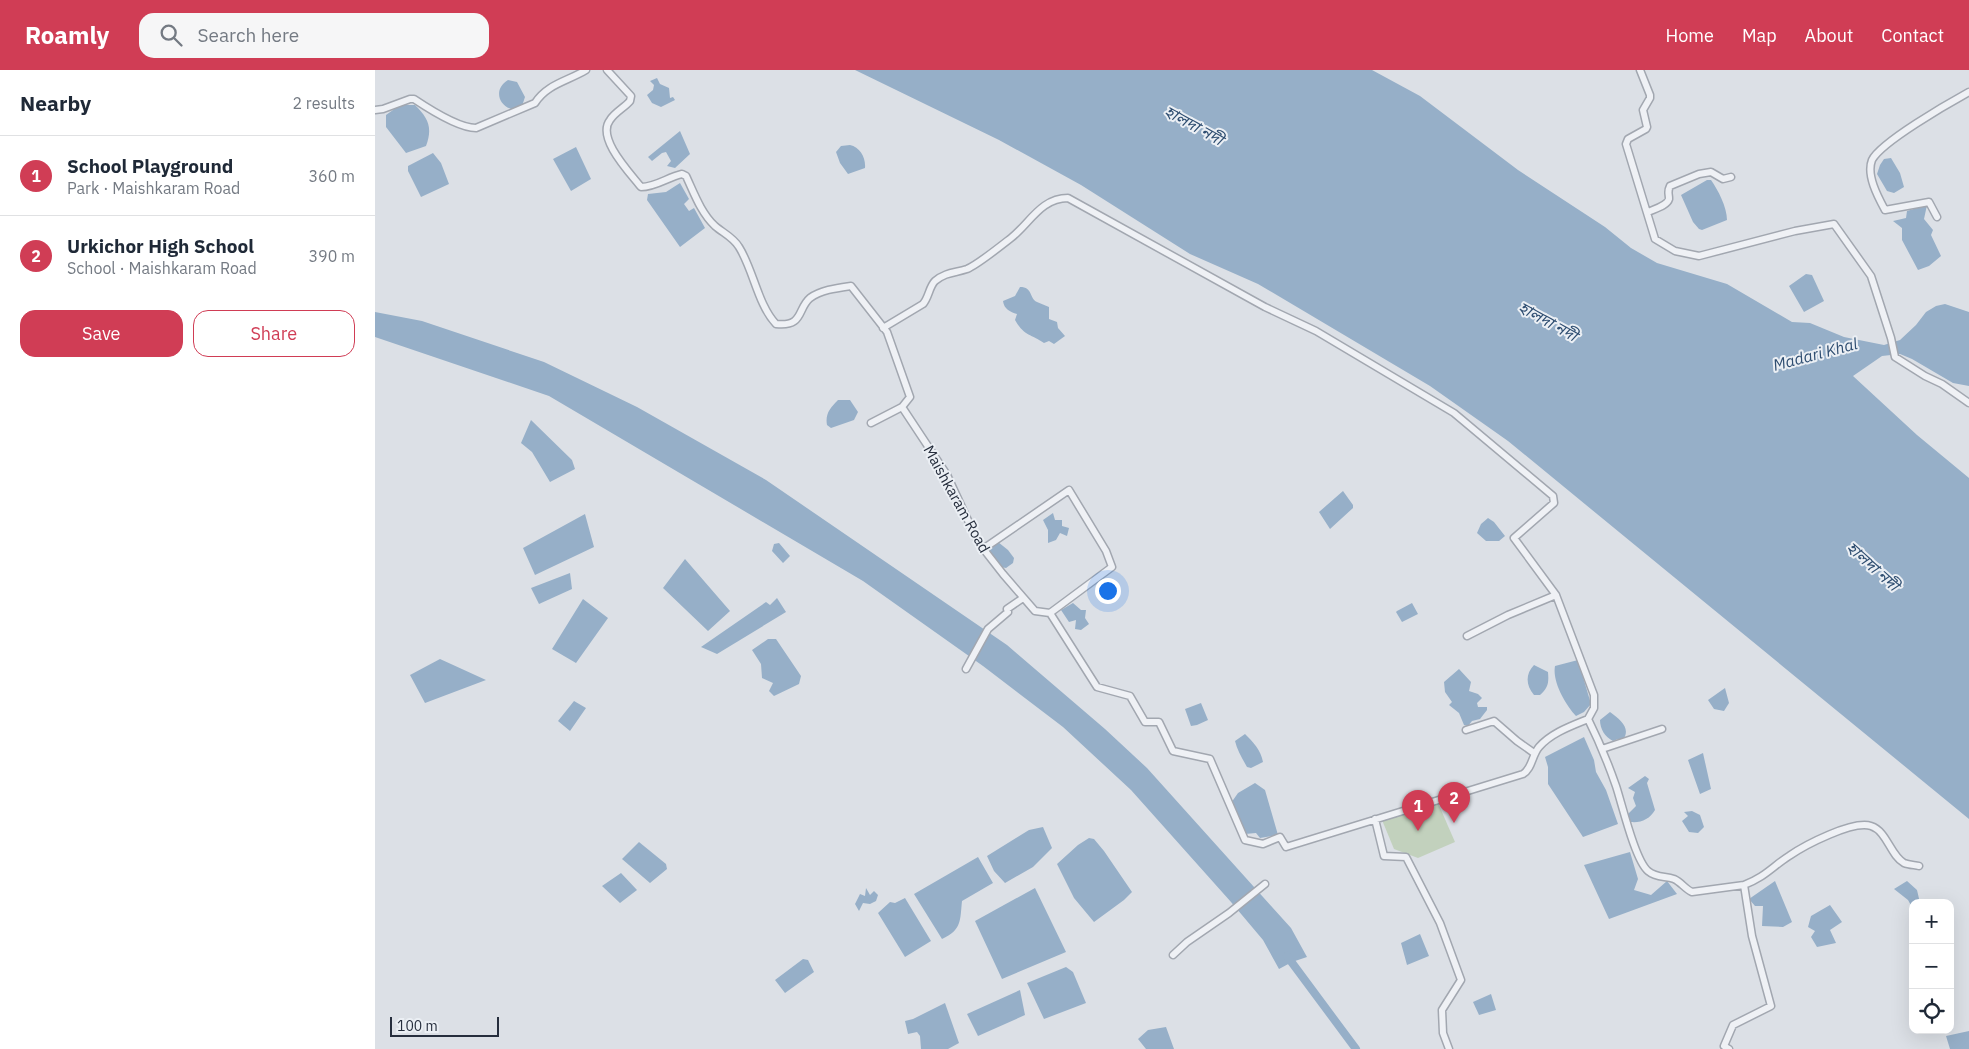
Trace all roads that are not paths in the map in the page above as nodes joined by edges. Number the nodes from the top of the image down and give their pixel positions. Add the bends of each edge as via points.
1 (586, 70) edge
2 (607, 70) edge
3 (1640, 70) edge
4 (1969, 92) edge
5 (375, 110) edge
6 (1731, 177) dead end
7 (1648, 212) junction
8 (1937, 217) dead end
9 (883, 328) junction
10 (1969, 403) edge
11 (902, 407) junction
12 (871, 423) dead end
13 (983, 549) junction
14 (1556, 595) junction
15 (1023, 598) junction
16 (1050, 613) junction
17 (1467, 636) dead end
18 (966, 669) dead end
19 (1588, 719) junction
20 (1662, 729) dead end
21 (1466, 730) dead end
22 (1602, 749) junction
23 (1534, 752) junction
24 (1375, 819) junction
25 (1919, 866) dead end
26 (1265, 884) dead end
27 (1744, 885) junction
28 (1173, 955) dead end
29 (1449, 1049) edge
30 (1729, 1049) edge

1 - 5 street via 553,85 535,103 476,128 453,121 414,99
2 - 9 street via 631,96 607,125 607,136 620,159 641,187 652,186 677,175 686,176 710,220 740,248 776,324 783,325 798,319 810,298 831,289 851,286
3 - 7 street via 1650,95 1643,110 1647,127 1628,139 1626,144
4 - 8 street via 1882,146 1872,161 1871,177 1885,210 1929,202
6 - 7 street via 1723,179 1711,172 1681,181 1670,186 1666,204
7 - 10 street via 1655,239 1675,251 1699,256 1834,224 1871,276 1895,357
9 - 11 street via 910,397
9 - 14 street via 923,304 939,278 968,268 1011,238 1050,200 1068,198 1265,307 1316,331 1454,413 1553,496 1554,503 1515,538
11 - 12 street
11 - 13 street, Maishkaram Road via 947,475
13 - 15 street, Maishkaram Road
13 - 16 street via 1069,490 1107,551 1112,567
14 - 17 street
14 - 19 street via 1594,695 1594,708
15 - 16 street, Maishkaram Road via 1035,611
15 - 18 street via 1007,609 1008,612 989,629
16 - 24 street via 1097,687 1130,696 1145,722 1159,722 1173,751 1210,759 1245,840 1263,844 1280,837 1286,847
19 - 22 street
19 - 23 street via 1553,735
20 - 22 street
21 - 23 street via 1495,721
22 - 27 street via 1622,810 1648,871 1674,879 1692,892
23 - 24 street via 1528,770 1523,774
24 - 29 street via 1384,856 1406,857 1440,923 1461,980 1442,1010 1443,1033
25 - 27 street via 1906,864 1897,857 1875,828 1869,825 1847,827 1789,856 1767,874
26 - 28 street
27 - 30 street via 1751,936 1771,1006 1733,1025 1724,1046

